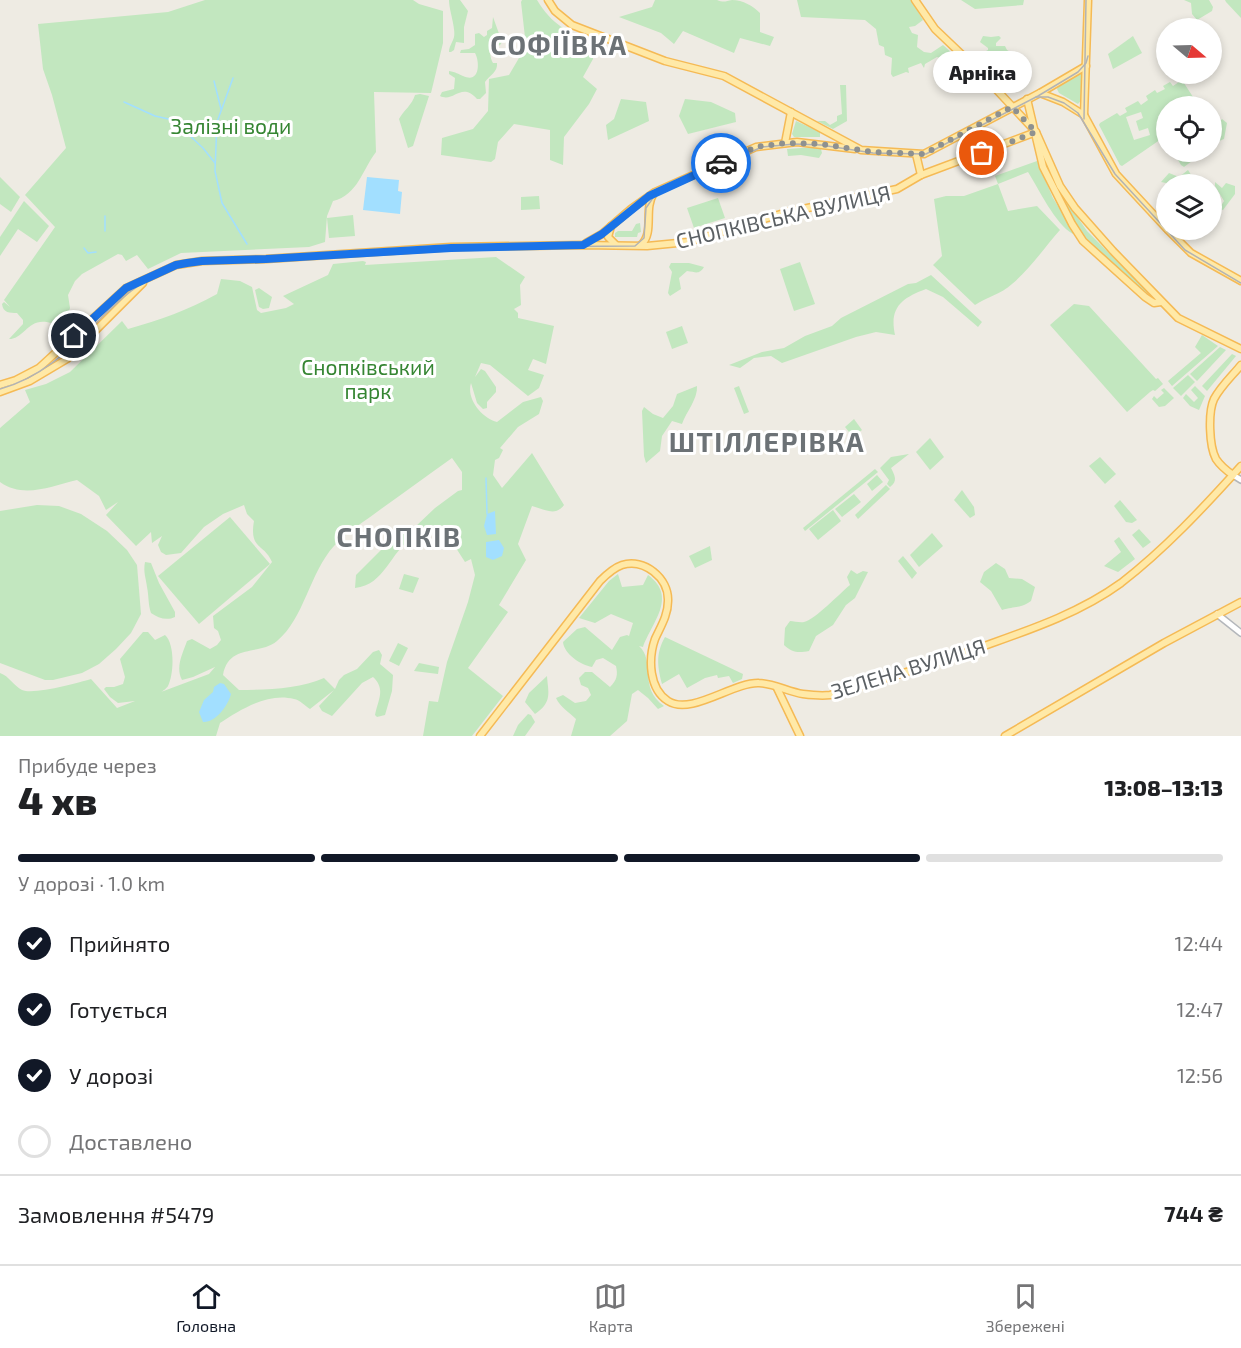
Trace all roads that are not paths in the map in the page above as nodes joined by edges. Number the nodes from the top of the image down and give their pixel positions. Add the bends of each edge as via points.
1 (548, 0) edge
2 (915, 0) edge
3 (1088, 0) edge
4 (1086, 66) junction
5 (1040, 93) junction
6 (1027, 99) junction
7 (1012, 107) junction
8 (791, 112) junction
9 (1084, 115) junction
10 (826, 131) junction
11 (1036, 132) junction
12 (785, 143) junction
13 (821, 144) junction
14 (861, 150) junction
15 (916, 154) junction
16 (921, 175) junction
17 (654, 192) junction
18 (632, 208) junction
19 (1156, 217) edge
20 (648, 218) junction
21 (611, 226) junction
22 (1178, 240) edge
23 (583, 245) junction
24 (616, 245) junction
25 (641, 245) junction
26 (146, 281) junction
27 (1241, 281) edge
28 (1161, 302) junction
29 (1241, 349) edge
30 (1241, 365) edge
31 (0, 385) edge
32 (0, 392) edge
33 (1241, 466) edge
34 (1233, 475) junction
35 (1241, 480) edge
36 (1241, 602) edge
37 (1217, 614) junction
38 (1241, 633) edge
39 (777, 688) junction
40 (480, 736) edge
41 (800, 736) edge
42 (1005, 736) edge

1 - 8 main road via 572,24 665,60 724,75
2 - 7 main road via 935,28
3 - 4 main road
4 - 5 main road
4 - 9 main road
5 - 6 main road
5 - 9 main road
6 - 7 main road
6 - 11 main road
7 - 11 main road
7 - 15 main road via 924,154
8 - 10 main road
8 - 12 main road
9 - 19 main road via 1116,174
10 - 13 main road
10 - 14 main road
11 - 16 main road, СНОПКІВСЬКА ВУЛИЦЯ
11 - 28 main road via 1060,186 1075,208
11 - 28 main road via 1043,167 1083,241 1150,301
12 - 13 main road
12 - 17 main road via 756,147
13 - 14 main road
14 - 15 main road
15 - 16 main road
16 - 25 main road, СНОПКІВСЬКА ВУЛИЦЯ via 897,189 784,213 688,242
17 - 18 main road
17 - 20 main road
18 - 20 main road
18 - 21 main road
20 - 25 main road via 648,233
21 - 23 main road
21 - 24 main road via 608,237
22 - 27 main road via 1191,253
23 - 24 main road
23 - 26 main road via 462,247 202,261 176,265
24 - 25 main road
26 - 31 main road via 119,293 39,368
26 - 32 main road via 67,358 40,376
28 - 29 main road via 1184,322
30 - 34 main road via 1216,395 1210,417 1216,458
33 - 34 main road, ЗЕЛЕНА ВУЛИЦЯ
34 - 35 street
34 - 39 main road, ЗЕЛЕНА ВУЛИЦЯ via 1136,570 1076,609 944,660 828,695
36 - 37 main road
37 - 38 street
37 - 42 main road
39 - 40 main road, ЗЕЛЕНА ВУЛИЦЯ via 760,683 746,685 682,705 663,697 653,679 651,653 667,611 667,591 649,569 624,565 600,581
39 - 41 main road

